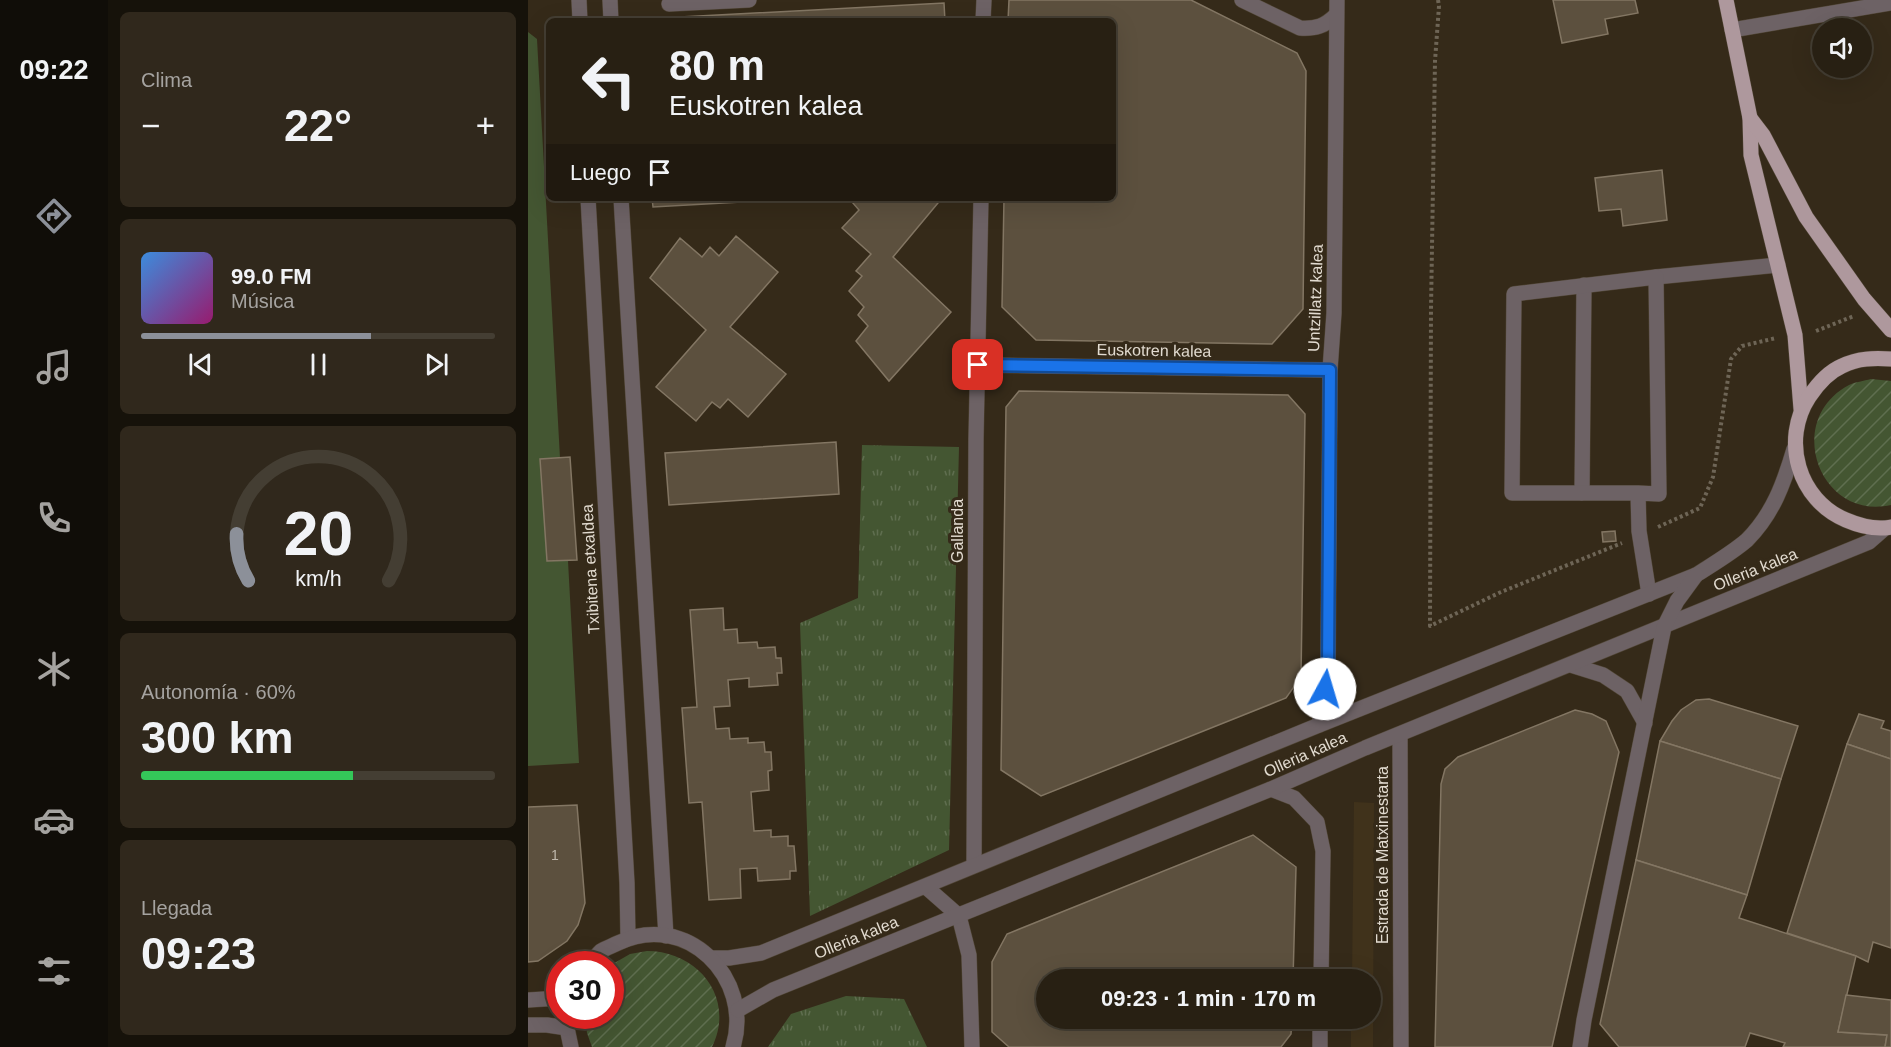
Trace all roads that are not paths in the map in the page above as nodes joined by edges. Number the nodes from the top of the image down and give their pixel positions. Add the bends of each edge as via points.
1 (579, 0) edge
2 (610, 0) edge
3 (749, 0) edge
4 (984, 0) edge
5 (1242, 0) edge
6 (1726, 0) edge
7 (1891, 3) edge
8 (669, 4) dead end
9 (1337, 8) edge
10 (579, 18) edge
11 (610, 18) edge
12 (983, 18) edge
13 (1732, 30) junction
14 (1750, 118) junction
15 (588, 201) edge
16 (621, 201) edge
17 (981, 201) edge
18 (1778, 265) junction
19 (1656, 277) junction
20 (1584, 285) junction
21 (1891, 330) edge
22 (1891, 359) edge
23 (978, 365) junction
24 (1330, 370) junction
25 (1801, 409) junction
26 (1794, 449) junction
27 (1582, 493) junction
28 (1638, 493) junction
29 (1888, 527) edge
30 (1696, 575) junction
31 (1649, 594) junction
32 (1664, 627) junction
33 (1571, 665) junction
34 (1645, 723) junction
35 (1319, 725) junction
36 (1400, 735) junction
37 (1271, 789) junction
38 (974, 865) junction
39 (926, 887) junction
40 (959, 916) junction
41 (666, 936) junction
42 (628, 938) junction
43 (602, 951) edge
44 (711, 958) junction
45 (1321, 969) edge
46 (546, 999) edge
47 (528, 1000) edge
48 (738, 1010) junction
49 (528, 1024) edge
50 (546, 1025) edge
51 (568, 1029) edge
52 (1320, 1029) edge
53 (571, 1047) edge
54 (734, 1047) edge
55 (972, 1047) edge
56 (1320, 1047) edge
57 (1401, 1047) edge
58 (1580, 1047) edge

1 - 10 street
2 - 11 street
3 - 8 street
4 - 12 street
5 - 9 street via 1300,28 1326,25
6 - 13 main road
7 - 13 street
9 - 24 street, Untzillatz kalea
13 - 14 main road
14 - 18 main road via 1751,155
14 - 21 main road via 1806,217 1863,299
15 - 42 street, Txibitena etxaldea
16 - 41 street
17 - 23 street, Gallanda
18 - 19 street
18 - 25 main road via 1795,335
19 - 20 street
19 - 28 street via 1659,494
20 - 27 street
20 - 27 street via 1514,294 1512,481 1512,493
22 - 25 main road via 1869,358 1841,366 1817,384
23 - 24 street, Euskotren kalea
23 - 38 street, Gallanda
24 - 35 street, Untzillatz kalea via 1328,671
25 - 26 main road
26 - 29 main road via 1801,475 1815,498 1835,515 1859,525
26 - 30 street, Olleria kalea via 1782,487 1765,519 1745,541
27 - 28 street
28 - 31 street via 1639,531
29 - 32 street, Olleria kalea via 1869,542
30 - 31 street, Olleria kalea
30 - 32 street
31 - 35 street, Olleria kalea
32 - 33 street, Olleria kalea
32 - 34 street
33 - 34 street via 1603,675 1626,691
33 - 36 street, Olleria kalea
34 - 58 street
35 - 38 street, Olleria kalea
36 - 37 street, Olleria kalea
36 - 57 street, Estrada de Matxinestarta
37 - 40 street, Olleria kalea
37 - 45 street via 1294,798 1317,822 1323,851
38 - 39 street, Olleria kalea
39 - 40 street
39 - 44 street, Olleria kalea via 761,953
40 - 48 street, Olleria kalea via 773,990
40 - 55 street via 969,955
41 - 42 street via 646,934
41 - 44 street via 690,943
42 - 43 street
44 - 48 street via 724,973
46 - 47 street
48 - 54 street
49 - 50 street
51 - 53 street
52 - 56 street

